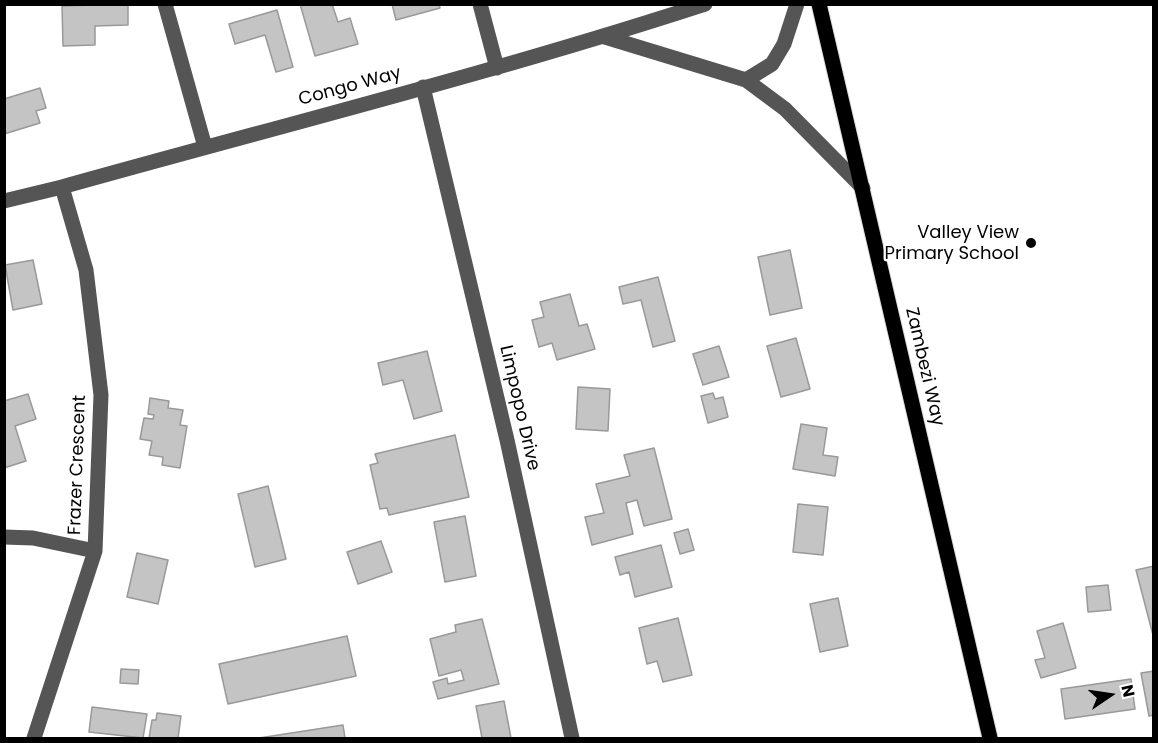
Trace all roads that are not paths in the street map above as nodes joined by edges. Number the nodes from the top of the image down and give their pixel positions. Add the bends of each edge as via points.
1 (165, 4) edge
2 (480, 4) edge
3 (705, 4) edge
4 (797, 4) edge
5 (819, 4) edge
6 (605, 37) junction
7 (497, 68) junction
8 (746, 80) junction
9 (423, 87) junction
10 (205, 147) junction
11 (62, 187) junction
12 (863, 188) junction
13 (4, 201) edge
14 (4, 537) edge
15 (95, 551) junction
16 (34, 738) edge
17 (572, 738) edge
18 (990, 738) edge

1 - 10 street
2 - 7 street
3 - 6 street, Congo Way
4 - 8 street via 784,44 772,64
5 - 12 main road, Zambezi Way
6 - 7 street, Congo Way
6 - 8 street
7 - 9 street, Congo Way
8 - 12 street via 786,109
9 - 10 street, Congo Way
9 - 17 street, Limpopo Drive via 507,440
10 - 11 street, Congo Way
11 - 13 street, Congo Way
11 - 15 street, Frazer Crescent via 86,270 101,395
12 - 18 main road, Zambezi Way
14 - 15 street via 33,538
15 - 16 street, Frazer Crescent

